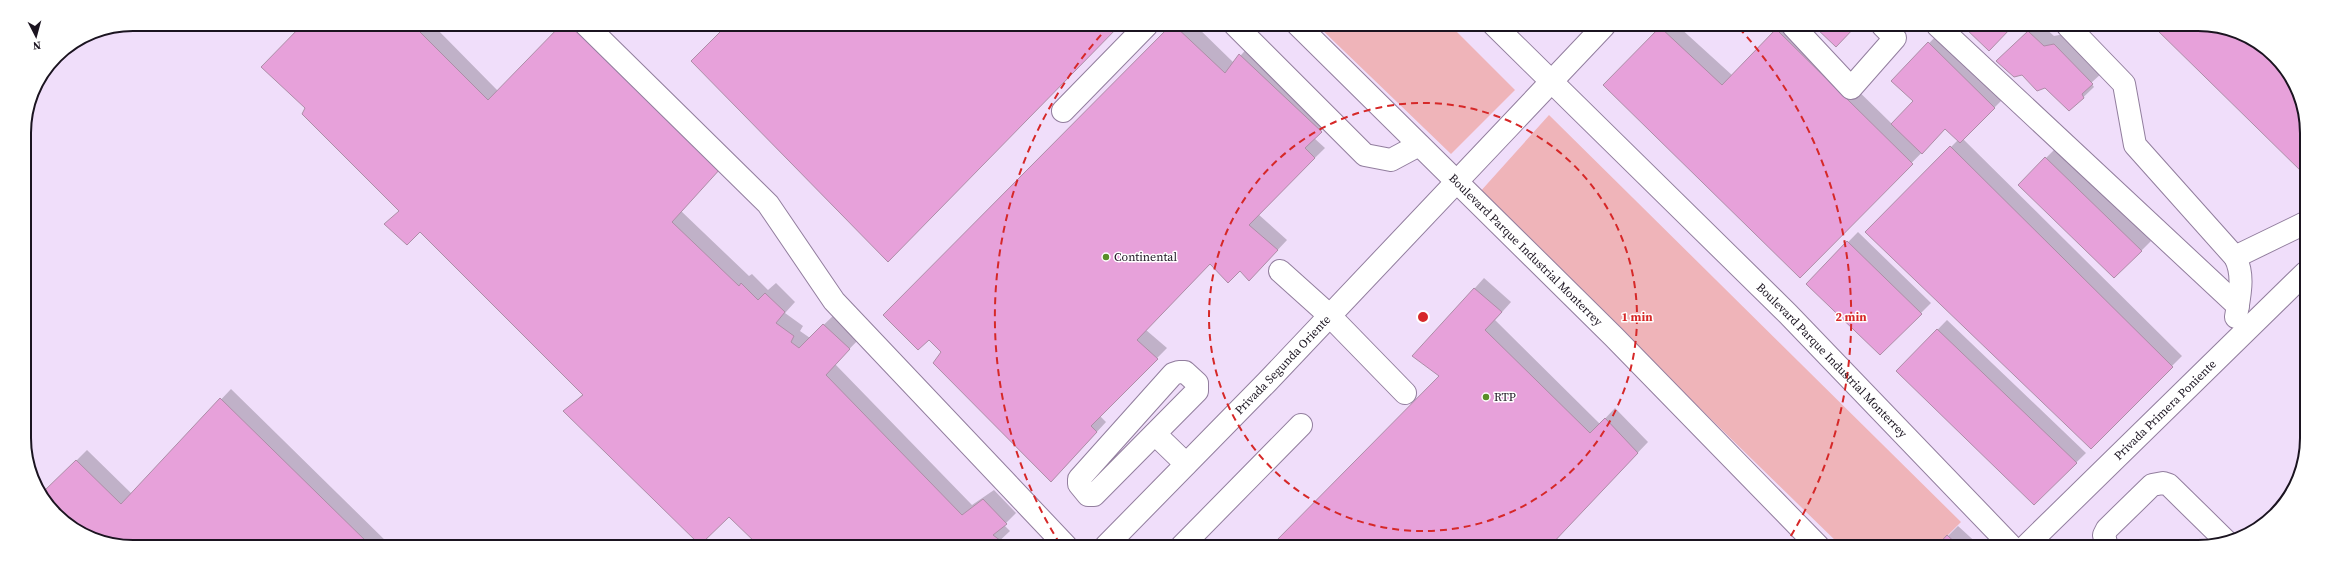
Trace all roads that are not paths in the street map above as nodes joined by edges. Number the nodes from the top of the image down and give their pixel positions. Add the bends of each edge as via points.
1 (592, 31) edge
2 (1141, 31) edge
3 (1241, 31) edge
4 (1304, 31) edge
5 (1500, 31) edge
6 (1599, 31) edge
7 (1798, 31) edge
8 (1888, 31) edge
9 (1943, 31) edge
10 (2073, 31) edge
11 (1550, 80) junction
12 (1063, 111) dead end
13 (1419, 145) junction
14 (1455, 181) junction
15 (2300, 225) edge
16 (2235, 257) junction
17 (1280, 271) dead end
18 (2300, 278) edge
19 (2238, 306) junction
20 (1329, 315) junction
21 (2232, 344) junction
22 (1405, 393) dead end
23 (1301, 425) dead end
24 (1155, 434) junction
25 (1186, 464) junction
26 (2222, 537) edge
27 (1060, 540) edge
28 (1112, 540) edge
29 (1188, 540) edge
30 (1812, 540) edge
31 (2005, 540) edge
32 (2032, 540) edge
33 (2105, 540) edge

1 - 27 street via 768,204 834,301
2 - 12 street
3 - 13 street via 1365,155 1391,160
4 - 13 street, Boulevard Parque Industrial Monterrey
5 - 11 street, Boulevard Parque Industrial Monterrey
6 - 11 street, Privada Segunda Oriente
7 - 8 street via 1851,88 1895,38
9 - 19 street
10 - 16 street via 2124,84 2135,145
11 - 14 street, Privada Segunda Oriente
11 - 31 street, Boulevard Parque Industrial Monterrey via 1788,314
13 - 14 street, Boulevard Parque Industrial Monterrey
14 - 20 street, Privada Segunda Oriente
14 - 30 street, Boulevard Parque Industrial Monterrey via 1614,337
15 - 16 street
16 - 19 street via 2241,281
17 - 20 street
18 - 21 street, Privada Primera Poniente
19 - 21 street
20 - 22 street
20 - 25 street, Privada Segunda Oriente
21 - 32 street, Privada Primera Poniente
23 - 29 street
24 - 24 street via 1196,391 1197,383 1185,372 1173,374 1080,477 1079,484 1088,495 1094,495
24 - 25 street
25 - 28 street, Privada Segunda Oriente
26 - 33 street via 2169,485 2158,483 2152,485 2107,529 2104,535

